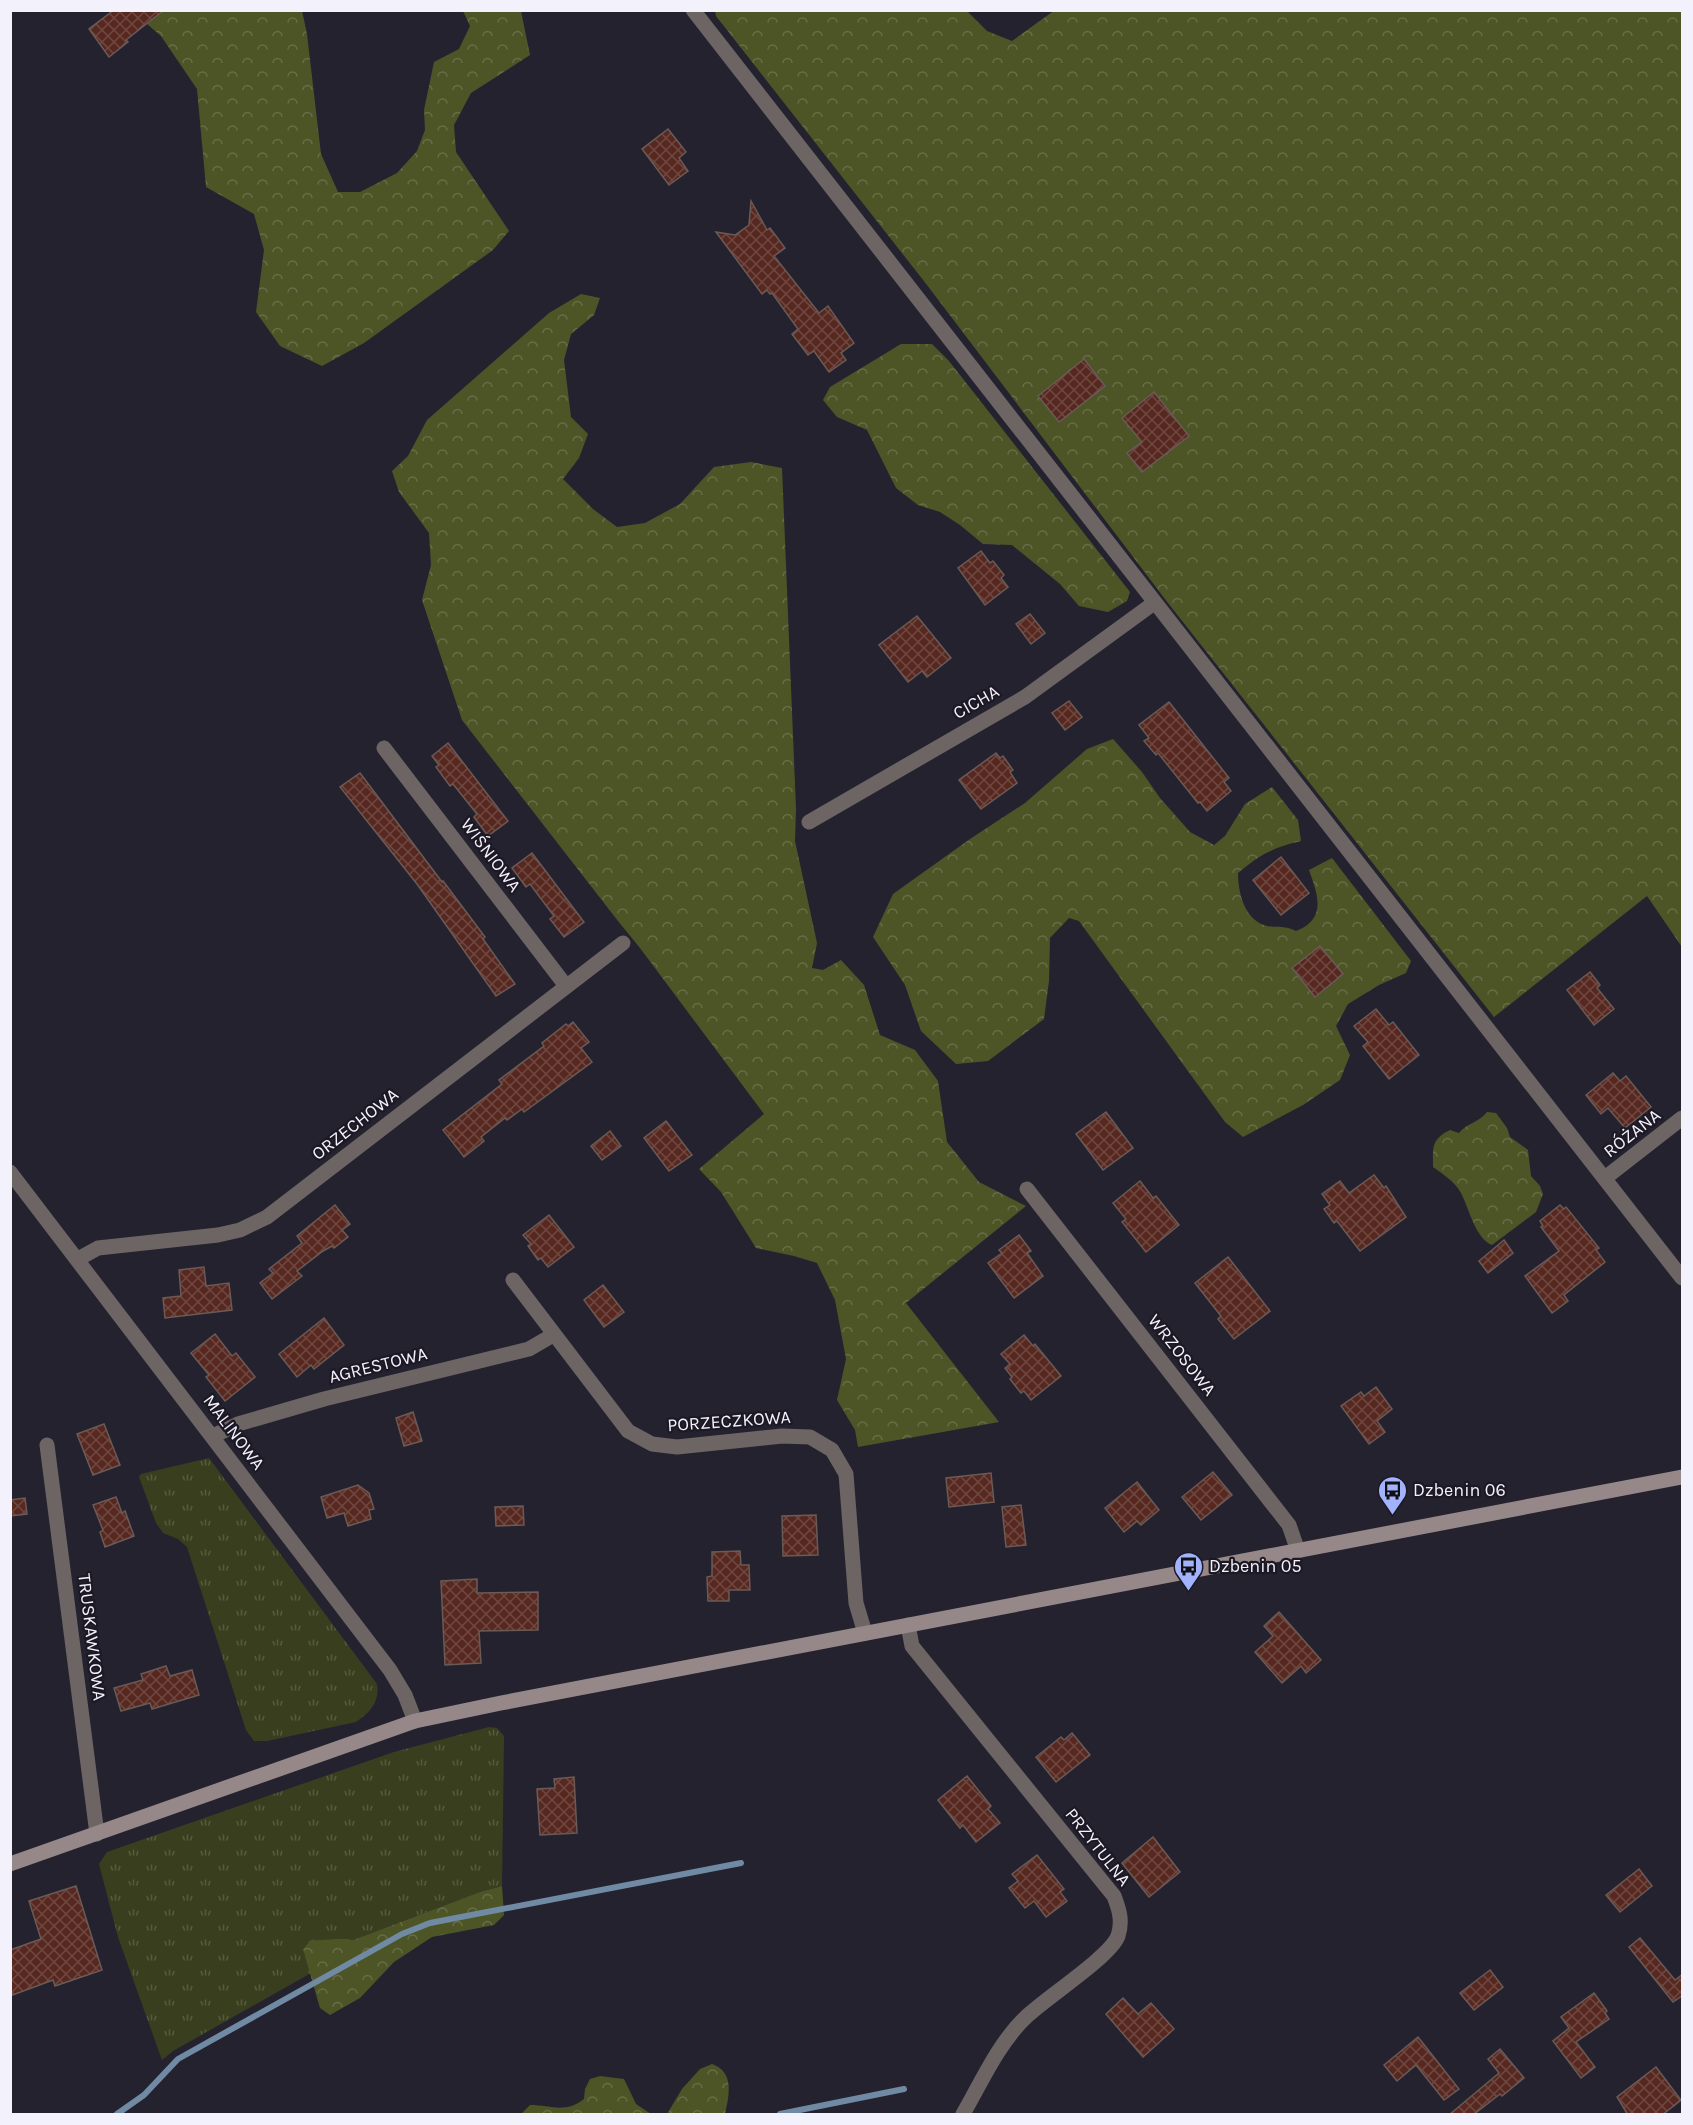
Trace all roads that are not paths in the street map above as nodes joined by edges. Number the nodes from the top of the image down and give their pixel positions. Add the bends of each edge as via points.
1 (693, 10) edge
2 (1154, 603) junction
3 (384, 748) dead end
4 (809, 822) dead end
5 (623, 943) dead end
6 (566, 986) junction
7 (1683, 1118) edge
8 (10, 1172) edge
9 (1605, 1178) junction
10 (1027, 1189) dead end
11 (78, 1259) junction
12 (1683, 1278) edge
13 (513, 1280) dead end
14 (554, 1335) junction
15 (213, 1436) junction
16 (48, 1445) dead end
17 (1683, 1477) edge
18 (1298, 1551) junction
19 (908, 1625) junction
20 (865, 1633) junction
21 (415, 1721) junction
22 (97, 1834) junction
23 (10, 1864) edge
24 (963, 2115) edge

1 - 2 street
2 - 4 street, CICHA via 1025,697
2 - 9 street
3 - 6 street, WIŚNIOWA
5 - 6 street, ORZECHOWA
6 - 11 street, ORZECHOWA via 267,1217 218,1235 98,1248
7 - 9 street, RÓŻANA
8 - 11 street, MALINOWA
9 - 12 street
10 - 18 street, WRZOSOWA via 1289,1525
11 - 15 street, MALINOWA
13 - 14 street, PORZECZKOWA
14 - 15 street, AGRESTOWA via 529,1349 324,1399 238,1424
14 - 20 street, PORZECZKOWA via 628,1431 652,1444 677,1447 782,1436 810,1437 832,1450 846,1474 856,1603
15 - 21 street, MALINOWA via 390,1670
16 - 22 street, TRUSKAWKOWA
17 - 18 street
18 - 19 street
19 - 20 street
19 - 24 street, PRZYTULNA via 912,1646 1114,1896 1121,1916 1117,1937 1102,1955 1024,2018
20 - 21 street
21 - 22 street
22 - 23 street

